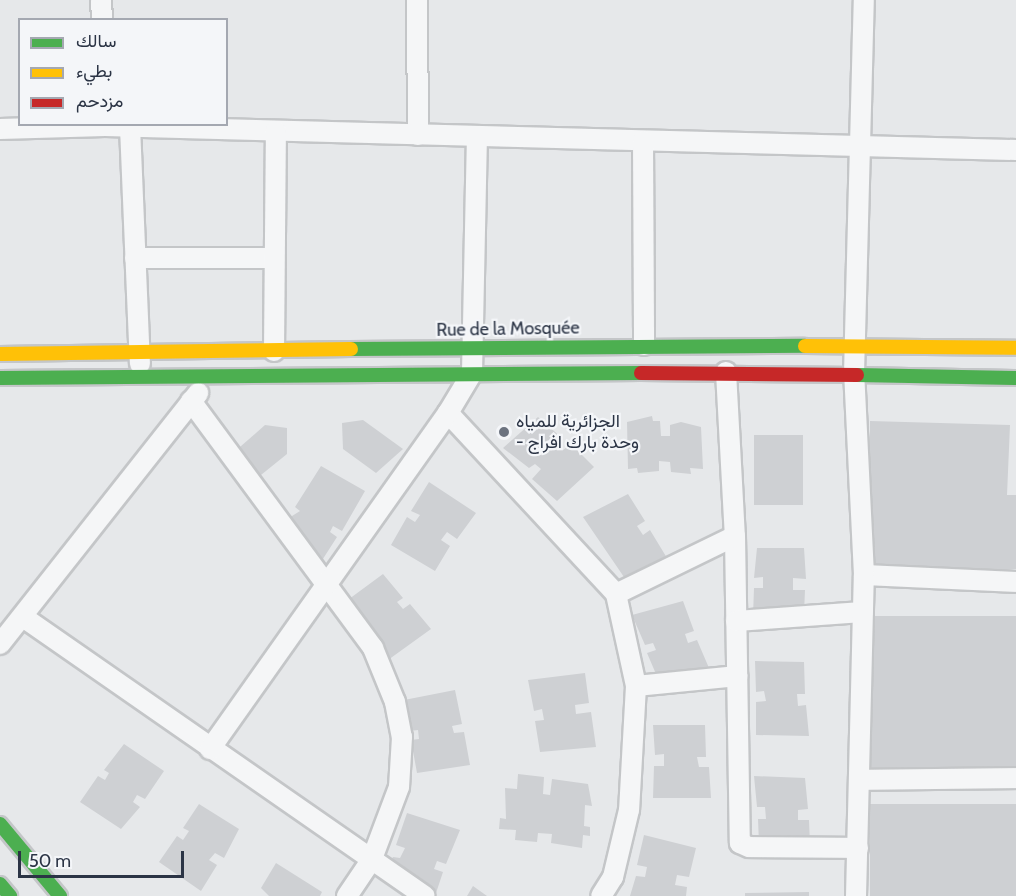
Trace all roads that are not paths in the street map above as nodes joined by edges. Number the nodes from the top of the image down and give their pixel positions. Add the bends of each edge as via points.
1 (102, 0) edge
2 (417, 0) edge
3 (864, 0) edge
4 (102, 18) edge
5 (79, 126) edge
6 (118, 126) edge
7 (130, 127) junction
8 (0, 129) edge
9 (276, 131) junction
10 (418, 135) junction
11 (477, 136) junction
12 (643, 141) junction
13 (858, 146) junction
14 (1016, 150) edge
15 (135, 258) junction
16 (272, 258) junction
17 (644, 345) junction
18 (856, 345) junction
19 (474, 348) junction
20 (1016, 348) edge
21 (274, 351) junction
22 (139, 353) junction
23 (0, 354) edge
24 (726, 372) junction
25 (472, 373) junction
26 (854, 374) junction
27 (0, 378) edge
28 (141, 378) junction
29 (212, 378) junction
30 (1016, 378) edge
31 (191, 401) junction
32 (448, 413) junction
33 (735, 536) junction
34 (864, 575) junction
35 (326, 582) junction
36 (1016, 582) edge
37 (616, 594) junction
38 (863, 612) junction
39 (23, 617) junction
40 (736, 621) junction
41 (0, 644) edge
42 (738, 675) junction
43 (636, 686) junction
44 (210, 749) junction
45 (1016, 778) edge
46 (859, 780) junction
47 (0, 824) edge
48 (858, 848) junction
49 (372, 860) junction
50 (0, 884) edge
51 (10, 896) edge
52 (60, 896) edge
53 (347, 896) edge
54 (424, 896) edge
55 (602, 896) edge
56 (856, 896) edge

1 - 4 street
2 - 10 street
3 - 13 street
5 - 8 street
6 - 7 street
7 - 9 street
7 - 15 street
9 - 10 street
9 - 16 street
10 - 11 street
11 - 12 street
11 - 19 street
12 - 13 street
12 - 17 street
13 - 14 street
13 - 18 street
15 - 16 street
15 - 22 street
16 - 21 street
17 - 18 main road, Rue de la Mosquée
17 - 19 main road, Rue de la Mosquée
18 - 20 main road, Rue de la Mosquée
18 - 26 street
19 - 21 main road, Rue de la Mosquée
19 - 25 street
21 - 22 main road, Rue de la Mosquée
22 - 23 main road, Rue de la Mosquée
22 - 28 street
24 - 25 main road
24 - 26 main road
24 - 33 street
25 - 29 main road
25 - 32 street
26 - 30 main road
26 - 34 street
27 - 28 main road
28 - 29 main road
29 - 31 street
31 - 35 street
31 - 39 street
32 - 35 street
32 - 37 street
33 - 37 street
33 - 40 street
34 - 36 street
34 - 38 street
35 - 44 street
35 - 49 street via 373,648 395,702 402,736 399,787
37 - 43 street
38 - 40 street
38 - 46 street
39 - 41 street
39 - 44 street
40 - 42 street
42 - 43 street
42 - 48 street via 740,843 749,847
43 - 55 street via 629,810 613,877
44 - 49 street
45 - 46 street
46 - 48 street
47 - 52 main road
48 - 56 street
49 - 53 street
49 - 54 street
50 - 51 main road

